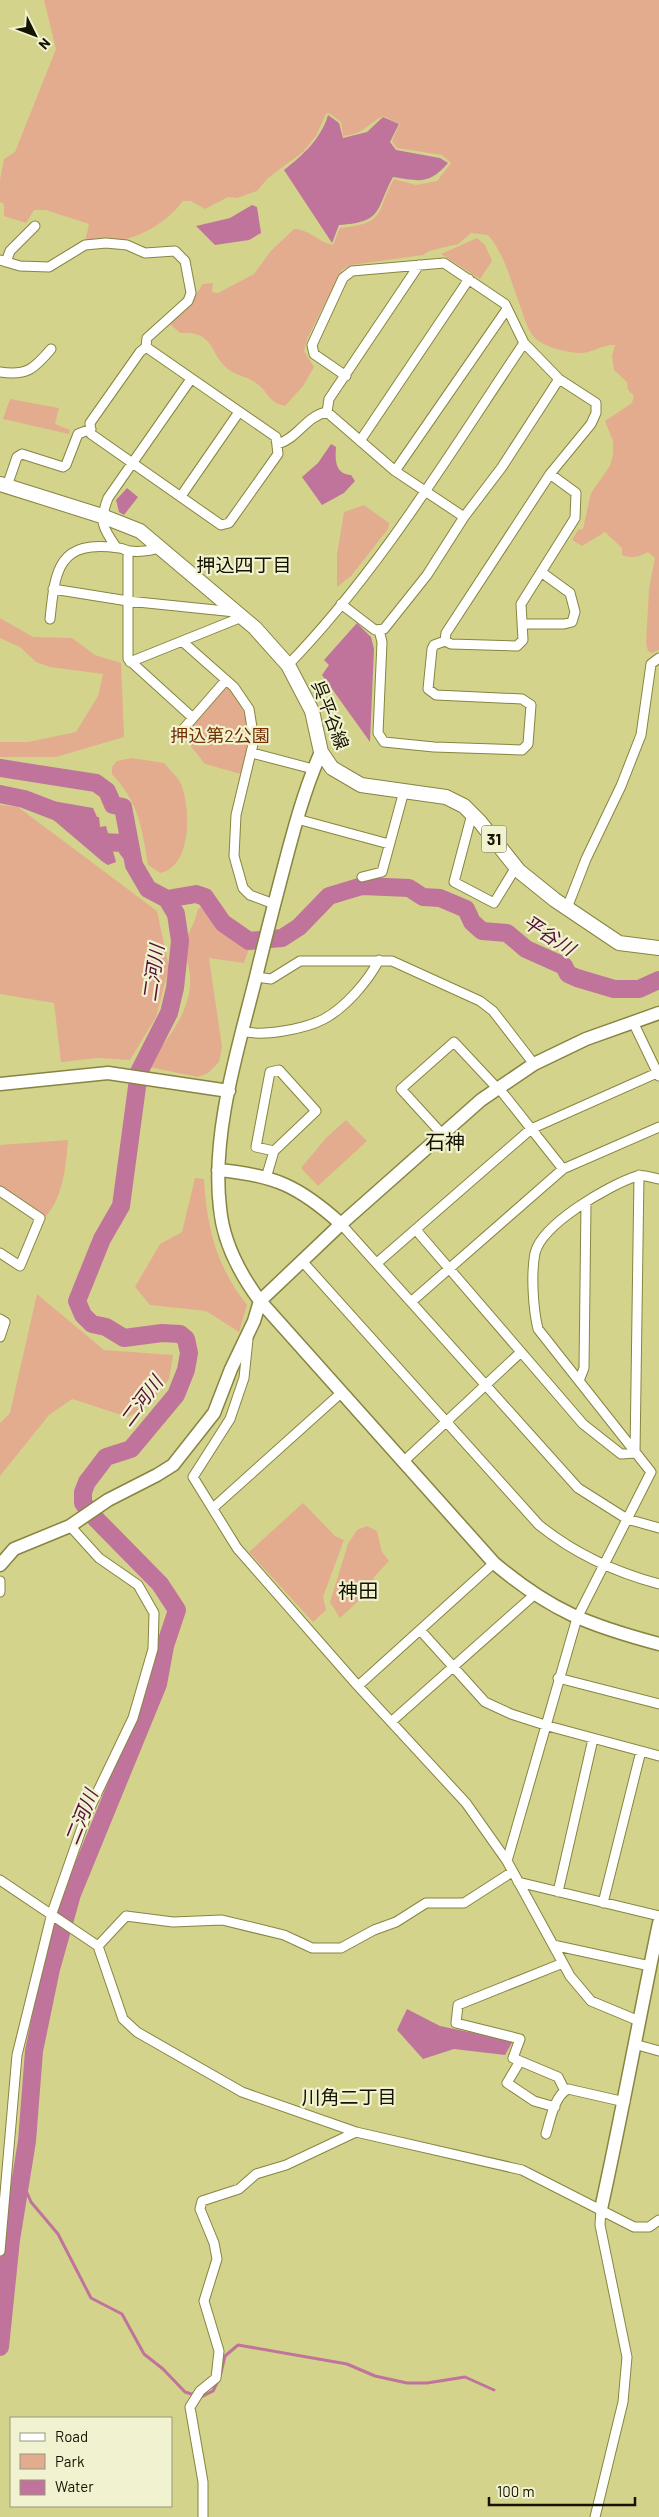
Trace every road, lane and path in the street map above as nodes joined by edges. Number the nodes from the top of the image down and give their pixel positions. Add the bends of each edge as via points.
1 (35, 226) dead end
2 (3, 261) edge
3 (419, 265) junction
4 (469, 279) junction
5 (507, 309) junction
6 (524, 342) junction
7 (146, 347) junction
8 (51, 349) dead end
9 (0, 372) edge
10 (346, 376) junction
11 (191, 379) junction
12 (559, 379) junction
13 (239, 412) junction
14 (327, 412) junction
15 (91, 429) junction
16 (360, 441) junction
17 (278, 444) junction
18 (133, 462) junction
19 (395, 471) junction
20 (550, 474) junction
21 (3, 485) edge
22 (425, 490) junction
23 (181, 496) junction
24 (102, 516) junction
25 (464, 517) junction
26 (116, 547) junction
27 (160, 547) junction
28 (128, 551) junction
29 (541, 572) junction
30 (53, 589) junction
31 (128, 601) junction
32 (341, 604) junction
33 (239, 614) junction
34 (50, 619) dead end
35 (522, 624) junction
36 (380, 630) junction
37 (445, 641) junction
38 (183, 642) junction
39 (659, 658) edge
40 (130, 662) junction
41 (288, 665) junction
42 (226, 680) junction
43 (193, 718) junction
44 (179, 734) dead end
45 (321, 752) junction
46 (252, 754) junction
47 (313, 769) junction
48 (404, 790) junction
49 (472, 814) junction
50 (297, 819) junction
51 (389, 844) junction
52 (516, 867) junction
53 (362, 878) dead end
54 (274, 904) junction
55 (567, 908) junction
56 (659, 948) edge
57 (379, 960) junction
58 (256, 977) junction
59 (659, 1013) edge
60 (633, 1022) junction
61 (242, 1032) junction
62 (534, 1064) junction
63 (658, 1074) edge
64 (0, 1084) edge
65 (497, 1087) junction
66 (229, 1091) junction
67 (659, 1127) edge
68 (531, 1129) junction
69 (442, 1134) junction
70 (274, 1151) junction
71 (563, 1169) junction
72 (218, 1170) junction
73 (638, 1175) junction
74 (266, 1178) junction
75 (659, 1179) edge
76 (0, 1191) edge
77 (586, 1203) junction
78 (340, 1224) junction
79 (416, 1230) junction
80 (0, 1253) edge
81 (302, 1261) junction
82 (378, 1263) junction
83 (449, 1269) junction
84 (260, 1301) junction
85 (412, 1302) junction
86 (0, 1318) edge
87 (249, 1334) junction
88 (0, 1337) edge
89 (521, 1352) junction
90 (579, 1381) junction
91 (484, 1386) junction
92 (341, 1394) junction
93 (446, 1422) junction
94 (635, 1453) junction
95 (403, 1462) junction
96 (213, 1508) junction
97 (627, 1520) junction
98 (75, 1523) junction
99 (659, 1528) edge
100 (494, 1563) junction
101 (0, 1565) edge
102 (603, 1566) junction
103 (0, 1581) edge
104 (659, 1584) edge
105 (0, 1592) edge
106 (534, 1595) junction
107 (577, 1618) junction
108 (420, 1630) junction
109 (659, 1644) edge
110 (453, 1667) junction
111 (558, 1678) junction
112 (358, 1686) junction
113 (659, 1704) edge
114 (391, 1722) junction
115 (548, 1726) junction
116 (593, 1739) junction
117 (641, 1751) junction
118 (659, 1756) edge
119 (507, 1861) junction
120 (512, 1872) junction
121 (0, 1880) edge
122 (518, 1882) junction
123 (558, 1892) junction
124 (604, 1903) junction
125 (54, 1915) junction
126 (659, 1916) edge
127 (659, 1923) edge
128 (553, 1945) junction
129 (98, 1946) junction
130 (563, 1963) junction
131 (650, 1966) junction
132 (639, 2020) junction
133 (634, 2044) junction
134 (659, 2050) edge
135 (520, 2061) junction
136 (564, 2090) junction
137 (625, 2102) junction
138 (554, 2107) junction
139 (356, 2132) junction
140 (546, 2134) dead end
141 (601, 2210) junction
142 (659, 2220) edge
143 (0, 2251) edge
144 (203, 2517) edge
145 (595, 2517) edge

1 - 2 street
2 - 7 street via 20,266 49,267 85,245 106,243 144,253 175,251 185,261 191,293 188,301 147,338
3 - 4 street via 444,263
3 - 10 street
3 - 10 street via 352,271 343,278 312,345 314,354
4 - 5 street via 497,297
4 - 16 street
5 - 6 street
5 - 19 street
6 - 12 street
6 - 22 street
7 - 11 street
7 - 15 street via 90,423
8 - 9 street via 32,369 22,374
10 - 14 street via 329,399
11 - 13 street
11 - 18 street
12 - 20 street via 596,403 596,413
12 - 25 street via 502,467
13 - 17 street via 276,437
13 - 23 street
14 - 16 street
14 - 17 street via 316,414 288,441
15 - 18 street via 91,434
15 - 21 street via 78,434 66,466 22,454 17,457
16 - 19 street
17 - 23 street via 278,454 229,523 221,524
18 - 23 street
18 - 24 street via 108,498
19 - 22 street
20 - 29 street via 576,493 575,518
20 - 37 street via 446,633
21 - 24 main road, 呉平谷線 / 31
22 - 25 street
22 - 32 street
24 - 26 street via 102,524
24 - 27 main road, 呉平谷線 / 31 via 128,525
25 - 36 street via 427,575 384,630
26 - 28 street
26 - 30 street via 85,546 77,550 56,573
27 - 28 street
27 - 33 main road, 呉平谷線 / 31
28 - 31 street
29 - 35 street via 521,604
29 - 35 street via 570,593 576,612 572,622 564,624
30 - 31 street
30 - 34 street
31 - 33 street
31 - 40 street
32 - 36 street via 375,630
32 - 41 street
33 - 38 street
33 - 41 main road, 呉平谷線 / 31
35 - 37 street via 523,640 517,646 451,644
36 - 37 street via 378,733 384,742 522,750 528,744 531,705 522,698 436,695 428,689 432,649
38 - 40 street
38 - 42 street
39 - 55 street via 651,664 640,735
40 - 43 street
41 - 45 main road, 呉平谷線 / 31 via 312,711
42 - 43 street
42 - 46 street via 249,709 254,731
43 - 44 street
45 - 47 street
45 - 48 main road, 呉平谷線 / 31 via 332,768 361,785
46 - 47 street
46 - 54 street via 236,815 234,856 243,888 254,897
47 - 50 street
48 - 49 main road, 呉平谷線 / 31 via 446,797
48 - 51 street
49 - 52 main road, 呉平谷線 / 31
49 - 52 street via 454,882 494,903
50 - 51 street
50 - 54 street
51 - 53 street via 382,872
52 - 55 main road, 呉平谷線 / 31 via 532,884
54 - 58 street
55 - 56 main road, 呉平谷線 / 31 via 620,943
57 - 58 street via 300,961 271,979
57 - 61 street via 374,971 349,998 325,1018 255,1035
57 - 62 street via 392,960 408,966 480,1001 493,1011
58 - 61 street
59 - 60 street
60 - 62 street via 586,1039
60 - 63 street
61 - 66 street
62 - 65 street
63 - 68 street
64 - 66 street via 86,1074 123,1074
65 - 68 street
65 - 69 street
65 - 69 street via 454,1042 401,1089
66 - 72 street
67 - 71 street
68 - 71 street
68 - 79 street
69 - 78 street
70 - 70 street via 256,1147 270,1072 279,1070 316,1111
70 - 74 street
71 - 83 street
72 - 74 street
72 - 84 street via 220,1210 231,1252 245,1281
73 - 75 street
73 - 77 street
73 - 94 street
74 - 78 street via 301,1192
76 - 80 street via 40,1218 20,1266
77 - 90 street via 584,1368
77 - 90 street via 550,1228 535,1252 533,1310 538,1329
78 - 81 street
78 - 82 street
79 - 82 street
79 - 83 street
81 - 84 street
81 - 93 street
82 - 85 street
83 - 85 street
83 - 89 street
84 - 87 street
84 - 92 street
85 - 91 street
86 - 88 street via 5,1322
87 - 96 street via 244,1378 230,1419 193,1477
87 - 98 street via 231,1369 217,1408 173,1465 108,1500
89 - 91 street
89 - 94 street via 583,1424 622,1454
90 - 94 street
91 - 93 street
91 - 97 street via 578,1488
92 - 95 street
92 - 96 street
93 - 95 street
93 - 102 street via 539,1524 563,1544
94 - 97 street via 651,1472
95 - 100 street
96 - 112 street via 237,1548
97 - 99 street
97 - 102 street
98 - 101 street via 14,1549
98 - 125 street via 100,1558 138,1585 154,1613 153,1649 133,1718 86,1816
100 - 106 street
100 - 108 street
102 - 104 street
102 - 107 street
103 - 105 street
106 - 107 street
106 - 110 street
107 - 109 street
107 - 111 street
108 - 110 street
108 - 112 street
110 - 114 street
110 - 115 street via 485,1702
111 - 113 street
111 - 115 street
112 - 114 street
114 - 119 street via 466,1803
115 - 116 street
115 - 119 street
116 - 117 street
116 - 123 street
117 - 118 street
117 - 124 street
119 - 120 street
120 - 122 street
120 - 129 street via 464,1904 426,1903 396,1922 341,1948 312,1948 284,1935 222,1920 173,1922 126,1916
121 - 125 street
122 - 123 street
122 - 128 street
123 - 124 street
124 - 126 street
125 - 129 street
125 - 143 street via 17,2055
127 - 131 street
128 - 130 street
128 - 131 street
129 - 139 street via 123,2019 137,2032 242,2092
130 - 132 street via 591,2001
130 - 135 street via 458,2005 456,2023 520,2039 513,2058
131 - 132 street
132 - 133 street
133 - 134 street
133 - 137 street
135 - 136 street via 558,2077
135 - 138 street via 507,2083 534,2101
136 - 137 street
136 - 138 street
137 - 141 street
138 - 140 street
139 - 141 street via 522,2170
139 - 144 street via 286,2165 256,2174 239,2189 202,2201 200,2209 217,2259 204,2301 219,2351 216,2378 200,2391 190,2407 203,2482
141 - 142 street via 634,2226 649,2227
141 - 145 street via 600,2225 627,2357 623,2402

